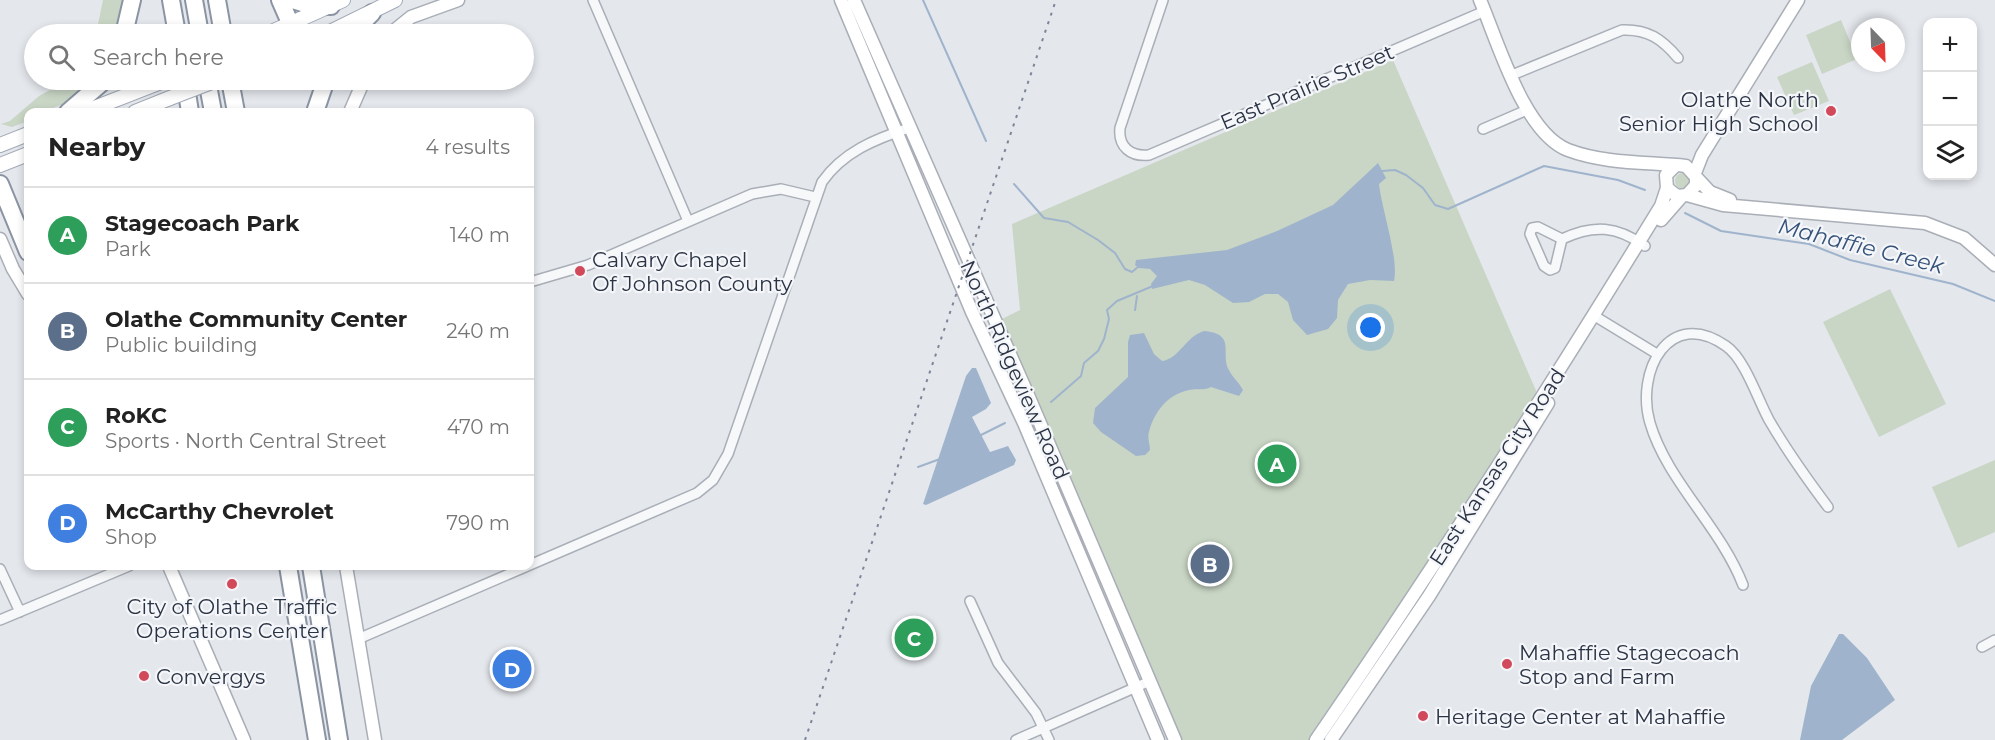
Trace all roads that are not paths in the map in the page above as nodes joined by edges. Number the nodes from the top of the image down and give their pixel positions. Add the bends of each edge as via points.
1 (132, 0) edge
2 (171, 0) edge
3 (194, 0) edge
4 (217, 0) edge
5 (280, 0) edge
6 (293, 0) edge
7 (395, 0) edge
8 (458, 0) edge
9 (593, 0) edge
10 (841, 0) edge
11 (854, 0) edge
12 (1164, 0) edge
13 (1789, 0) edge
14 (1798, 0) edge
15 (337, 3) edge
16 (1482, 6) edge
17 (372, 14) junction
18 (126, 24) edge
19 (175, 24) edge
20 (198, 24) edge
21 (221, 24) edge
22 (293, 24) edge
23 (305, 24) edge
24 (349, 24) edge
25 (362, 24) edge
26 (402, 24) edge
27 (1678, 58) dead end
28 (1512, 75) junction
29 (93, 90) edge
30 (143, 90) edge
31 (187, 90) edge
32 (191, 90) edge
33 (209, 90) edge
34 (232, 90) edge
35 (321, 90) edge
36 (360, 90) edge
37 (73, 108) edge
38 (95, 108) edge
39 (145, 108) edge
40 (189, 108) edge
41 (212, 108) edge
42 (235, 108) edge
43 (316, 108) edge
44 (352, 108) edge
45 (1527, 110) junction
46 (1483, 129) dead end
47 (903, 130) junction
48 (24, 136) edge
49 (0, 145) edge
50 (24, 156) edge
51 (1636, 162) junction
52 (0, 165) edge
53 (1677, 166) junction
54 (1696, 175) junction
55 (0, 184) edge
56 (1666, 185) junction
57 (1685, 196) junction
58 (815, 197) junction
59 (5, 204) edge
60 (1748, 207) junction
61 (688, 221) junction
62 (1562, 238) junction
63 (0, 239) edge
64 (24, 244) edge
65 (1642, 244) junction
66 (1995, 265) edge
67 (534, 281) edge
68 (24, 287) edge
69 (1597, 317) junction
70 (1657, 354) junction
71 (1828, 507) dead end
72 (534, 563) edge
73 (0, 568) edge
74 (120, 570) edge
75 (171, 570) edge
76 (289, 570) edge
77 (312, 570) edge
78 (347, 570) edge
79 (518, 570) edge
80 (1743, 585) dead end
81 (970, 601) dead end
82 (20, 612) junction
83 (0, 620) edge
84 (358, 639) junction
85 (1995, 640) edge
86 (1982, 647) dead end
87 (1150, 681) junction
88 (1136, 687) junction
89 (1043, 726) junction
90 (244, 740) edge
91 (317, 740) edge
92 (339, 740) edge
93 (375, 740) edge
94 (1016, 740) edge
95 (1049, 740) edge
96 (1158, 740) edge
97 (1175, 740) edge
98 (1316, 740) edge
99 (1331, 740) edge

1 - 18 highway
2 - 19 highway
3 - 20 highway
4 - 21 highway
5 - 22 highway
6 - 15 highway via 309,5
7 - 17 main road
8 - 26 street via 411,17
9 - 61 street
10 - 47 street, North Ridgeview Road
11 - 47 street, North Ridgeview Road
12 - 16 street, East Prairie Street via 1120,128 1122,143 1140,156
13 - 53 street via 1695,151
14 - 54 street via 1702,155
15 - 23 main road
16 - 28 street
17 - 24 main road
17 - 25 highway
27 - 28 street via 1655,36 1623,30
28 - 45 street
29 - 37 highway
30 - 38 main road
31 - 40 highway
32 - 39 main road, bridge
33 - 41 highway
34 - 42 highway
35 - 43 highway
36 - 44 street
45 - 46 street
45 - 51 street via 1540,130 1561,147
47 - 58 street via 851,152 829,172
47 - 87 street, North Ridgeview Road via 1028,395
47 - 88 street, North Ridgeview Road via 972,312 1024,423
48 - 49 main road
50 - 52 main road
51 - 53 street
51 - 56 street via 1652,170
53 - 54 street via 1686,166
53 - 56 street via 1666,175
54 - 57 street via 1693,191
54 - 60 street via 1710,192
55 - 59 highway
56 - 57 street via 1671,193
56 - 65 street, East Kansas City Road via 1661,206
57 - 60 street
57 - 65 street, East Kansas City Road via 1667,210
58 - 61 street via 781,189 763,191
58 - 72 street via 746,407 713,480 687,497
59 - 64 highway
60 - 66 street via 1925,223 1964,238
61 - 67 street via 588,265
62 - 62 street via 1532,228 1530,234 1544,266 1550,270 1555,268
62 - 65 street via 1601,227 1622,231
63 - 68 street
65 - 69 street, East Kansas City Road
69 - 70 street
69 - 98 street, East Kansas City Road via 1398,622
69 - 99 street, East Kansas City Road via 1429,596
70 - 71 street via 1686,333 1707,335 1729,347 1796,465
70 - 80 street via 1649,372 1649,422 1663,453 1733,559
73 - 82 street
74 - 82 street
75 - 90 street
76 - 91 highway
77 - 92 highway
78 - 84 street
79 - 84 street
81 - 89 street via 998,663
82 - 83 street
84 - 93 street
85 - 86 street
87 - 88 street
87 - 97 street, North Ridgeview Road
88 - 89 street
88 - 96 street, North Ridgeview Road
89 - 94 street
89 - 95 street

